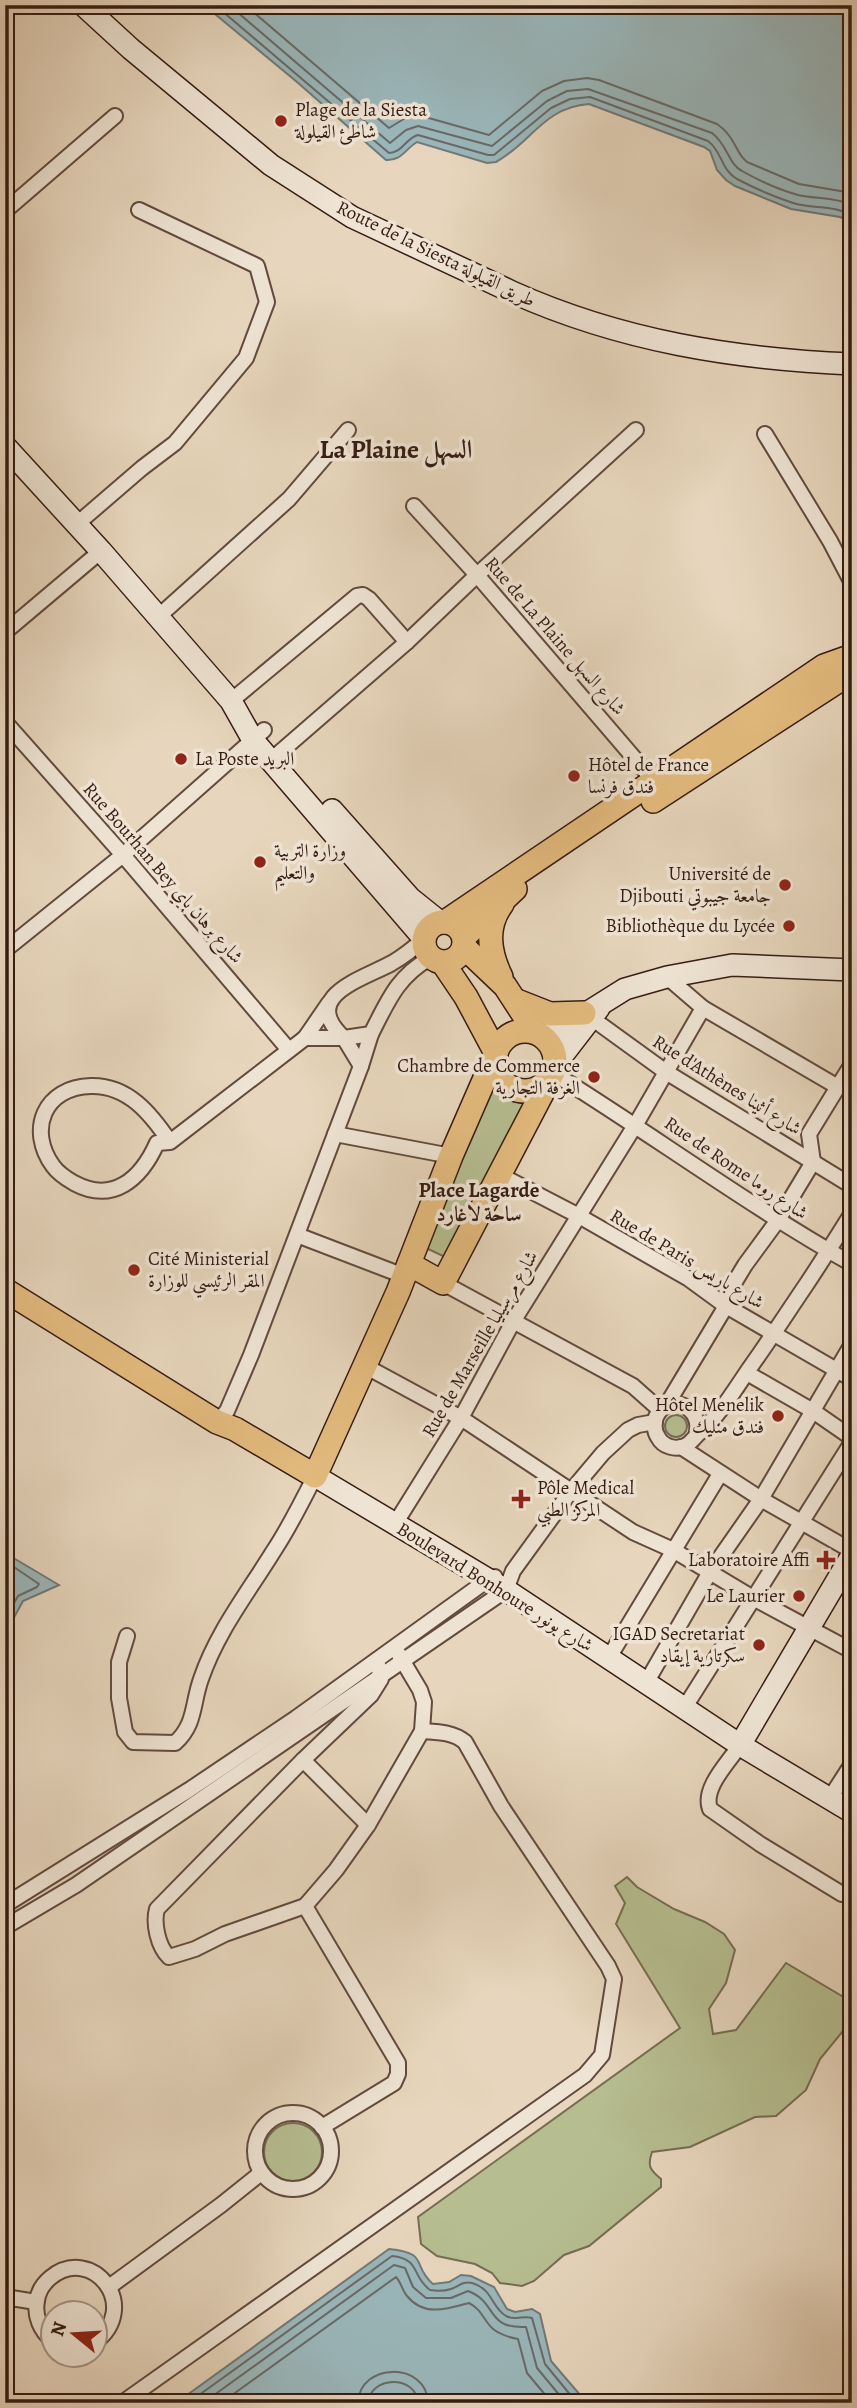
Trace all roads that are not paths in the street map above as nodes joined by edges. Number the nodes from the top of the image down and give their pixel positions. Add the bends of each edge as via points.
1 (83, 5) edge
2 (115, 116) dead end
3 (139, 210) dead end
4 (5, 211) edge
5 (852, 365) edge
6 (348, 430) dead end
7 (636, 430) dead end
8 (765, 434) dead end
9 (5, 446) edge
10 (414, 506) dead end
11 (77, 524) junction
12 (101, 551) junction
13 (477, 575) junction
14 (852, 583) edge
15 (159, 617) junction
16 (5, 632) edge
17 (407, 642) junction
18 (852, 656) edge
19 (852, 672) edge
20 (234, 705) junction
21 (5, 722) edge
22 (258, 735) junction
23 (276, 756) junction
24 (659, 788) junction
25 (123, 855) junction
26 (509, 893) junction
27 (442, 922) junction
28 (464, 942) junction
29 (5, 950) edge
30 (433, 953) junction
31 (393, 962) junction
32 (852, 970) edge
33 (667, 977) junction
34 (400, 981) junction
35 (511, 994) junction
36 (331, 999) junction
37 (703, 1008) junction
38 (592, 1013) junction
39 (371, 1034) junction
40 (539, 1034) junction
41 (305, 1038) junction
42 (344, 1038) junction
43 (289, 1050) junction
44 (496, 1053) junction
45 (852, 1064) edge
46 (361, 1066) junction
47 (666, 1072) junction
48 (552, 1073) junction
49 (838, 1087) junction
50 (636, 1124) junction
51 (335, 1134) junction
52 (170, 1142) junction
53 (451, 1156) junction
54 (813, 1162) junction
55 (500, 1175) junction
56 (852, 1186) edge
57 (852, 1213) edge
58 (579, 1216) junction
59 (778, 1220) junction
60 (297, 1235) junction
61 (829, 1251) junction
62 (852, 1264) edge
63 (407, 1270) junction
64 (5, 1273) edge
65 (443, 1283) junction
66 (5, 1290) edge
67 (726, 1306) junction
68 (514, 1320) junction
69 (773, 1334) junction
70 (852, 1344) edge
71 (365, 1366) junction
72 (837, 1369) junction
73 (747, 1373) junction
74 (852, 1379) edge
75 (813, 1411) junction
76 (660, 1413) junction
77 (461, 1418) junction
78 (226, 1421) junction
79 (696, 1436) junction
80 (852, 1440) edge
81 (681, 1447) junction
82 (720, 1474) junction
83 (315, 1476) junction
84 (571, 1491) junction
85 (761, 1499) junction
86 (802, 1523) junction
87 (395, 1524) junction
88 (673, 1550) junction
89 (852, 1553) edge
90 (710, 1573) junction
91 (503, 1580) junction
92 (753, 1598) junction
93 (808, 1628) junction
94 (127, 1636) dead end
95 (852, 1651) edge
96 (398, 1654) junction
97 (608, 1659) junction
98 (379, 1667) junction
99 (646, 1683) junction
100 (685, 1707) junction
101 (422, 1731) junction
102 (740, 1745) junction
103 (303, 1760) junction
104 (852, 1764) edge
105 (830, 1798) junction
106 (852, 1812) edge
107 (368, 1825) junction
108 (852, 1894) edge
109 (5, 1905) edge
110 (305, 1906) junction
111 (5, 1927) edge
112 (322, 2127) junction
113 (261, 2173) junction
114 (109, 2287) junction
115 (5, 2297) edge
116 (36, 2302) junction
117 (38, 2321) edge
118 (108, 2329) edge
119 (122, 2403) edge

1 - 5 main road, Route de la Siesta طريق القيلولة via 271,165 352,217 512,292 617,330 678,346
2 - 4 street
3 - 11 street via 257,266 267,302 246,358 175,443
6 - 15 street via 289,499
7 - 13 street
8 - 14 street
9 - 11 main road
10 - 13 street, Rue de La Plaine شارع السهل
11 - 12 main road
12 - 15 main road
12 - 16 street
13 - 17 street
13 - 24 street, Rue de La Plaine شارع السهل
15 - 20 main road
17 - 20 street via 369,599 357,596
17 - 23 street
18 - 24 main road via 824,666
19 - 24 main road
20 - 22 main road
21 - 25 street, Rue Bourhan Bey شارع برهان باي
22 - 23 main road
22 - 25 street
23 - 27 main road via 410,898
23 - 30 main road
24 - 26 main road
24 - 27 main road via 536,859
25 - 29 street
25 - 43 street, Rue Bourhan Bey شارع برهان باي
26 - 28 main road
26 - 35 main road via 496,912 490,935 492,956
27 - 28 main road via 459,928
27 - 30 main road via 430,927
28 - 30 main road via 457,959
28 - 35 main road
30 - 31 street
30 - 34 street
30 - 44 main road via 466,997
31 - 34 street via 401,970
31 - 36 street
32 - 33 main road via 732,965
33 - 37 street
33 - 38 main road via 625,989
34 - 39 street
35 - 38 main road via 550,1014
35 - 40 main road
36 - 41 street
36 - 42 street via 328,1017
37 - 47 street, Rue de Marseille شارع مرسيليا
37 - 49 street
38 - 40 main road via 558,1031
38 - 47 street, Rue d'Athènes شارع أثينا
38 - 48 main road
39 - 42 street
39 - 46 street
40 - 44 main road via 525,1030 507,1037
40 - 48 main road via 553,1049
41 - 42 street
41 - 43 street
42 - 46 street
43 - 52 street
44 - 48 main road via 497,1073 511,1088 531,1091
44 - 53 main road
45 - 49 street
46 - 51 street
47 - 50 street, Rue de Marseille شارع مرسيليا
47 - 54 street, Rue d'Athènes شارع أثينا
48 - 50 street, Rue de Rome شارع روما
48 - 55 main road
49 - 54 street via 809,1134
50 - 58 street, Rue de Marseille شارع مرسيليا
50 - 59 street, Rue de Rome شارع روما
51 - 53 street
51 - 60 street
52 - 52 street via 157,1143 150,1160 122,1187 103,1192 86,1189 54,1168 41,1129 45,1110 55,1097 83,1086 98,1086 121,1093 146,1109
53 - 63 main road
54 - 56 street, Rue d'Athènes شارع أثينا
54 - 59 street
55 - 58 street, Rue de Paris شارع باريس
55 - 65 main road
57 - 61 street
58 - 67 street, Rue de Paris شارع باريس via 689,1279
58 - 68 street, Rue de Marseille شارع مرسيليا
59 - 61 street, Rue de Rome شارع روما
59 - 67 street via 745,1265
60 - 63 street
60 - 78 street
61 - 62 street, Rue de Rome شارع روما
61 - 69 street
63 - 65 main road
63 - 71 main road
64 - 78 main road
65 - 68 street
66 - 78 main road
67 - 69 street, Rue de Paris شارع باريس
67 - 76 street
68 - 76 street via 634,1386
68 - 77 street, Rue de Marseille شارع مرسيليا
69 - 72 street, Rue de Paris شارع باريس
69 - 73 street
70 - 72 street
71 - 77 street
71 - 83 main road
72 - 74 street, Rue de Paris شارع باريس
72 - 75 street
73 - 75 street
73 - 79 street via 714,1420
75 - 80 street
75 - 85 street
76 - 79 street via 680,1404 692,1411 698,1423
76 - 81 street via 655,1431 668,1447
76 - 84 street via 628,1430
77 - 84 street
77 - 87 street, Rue de Marseille شارع مرسيليا
78 - 83 main road
79 - 81 street
80 - 86 street
81 - 82 street
82 - 85 street
82 - 88 street
83 - 87 main road, Boulevard Bonhoure شارع بونور
83 - 94 street via 209,1657 187,1732 175,1743 133,1742 125,1732 119,1662
84 - 88 street via 633,1532
84 - 91 street
85 - 86 street
85 - 90 street
86 - 89 street
86 - 92 street
87 - 91 main road, Boulevard Bonhoure شارع بونور
88 - 90 street
88 - 97 street
89 - 93 main road
90 - 92 street
90 - 99 street
91 - 96 street
91 - 97 main road, Boulevard Bonhoure شارع بونور
92 - 93 street
92 - 100 street
93 - 95 street
93 - 102 main road
96 - 98 street
96 - 101 street via 424,1702
97 - 99 main road, Boulevard Bonhoure شارع بونور
98 - 103 street via 379,1685 371,1695
98 - 109 street
98 - 111 street via 76,1885
99 - 100 main road, Boulevard Bonhoure شارع بونور
100 - 102 main road, Boulevard Bonhoure شارع بونور
101 - 107 street
101 - 119 street via 449,1734 465,1742 500,1806 608,1966 614,1979 602,2055 584,2075
102 - 105 main road, Boulevard Bonhoure شارع بونور
102 - 108 street via 709,1791 710,1809 842,1894
103 - 107 street
103 - 110 street via 165,1900 154,1919 163,1951 175,1957
104 - 105 street
105 - 106 main road, Boulevard Bonhoure شارع بونور
107 - 110 street
110 - 112 street via 398,2063 394,2083
112 - 113 street via 301,2113 275,2117 258,2136 256,2161
112 - 113 street via 329,2137 330,2162 316,2182 293,2190 280,2188
113 - 114 street
114 - 116 street via 91,2272 67,2269 47,2281
114 - 118 street via 115,2311
115 - 116 street
116 - 117 street

